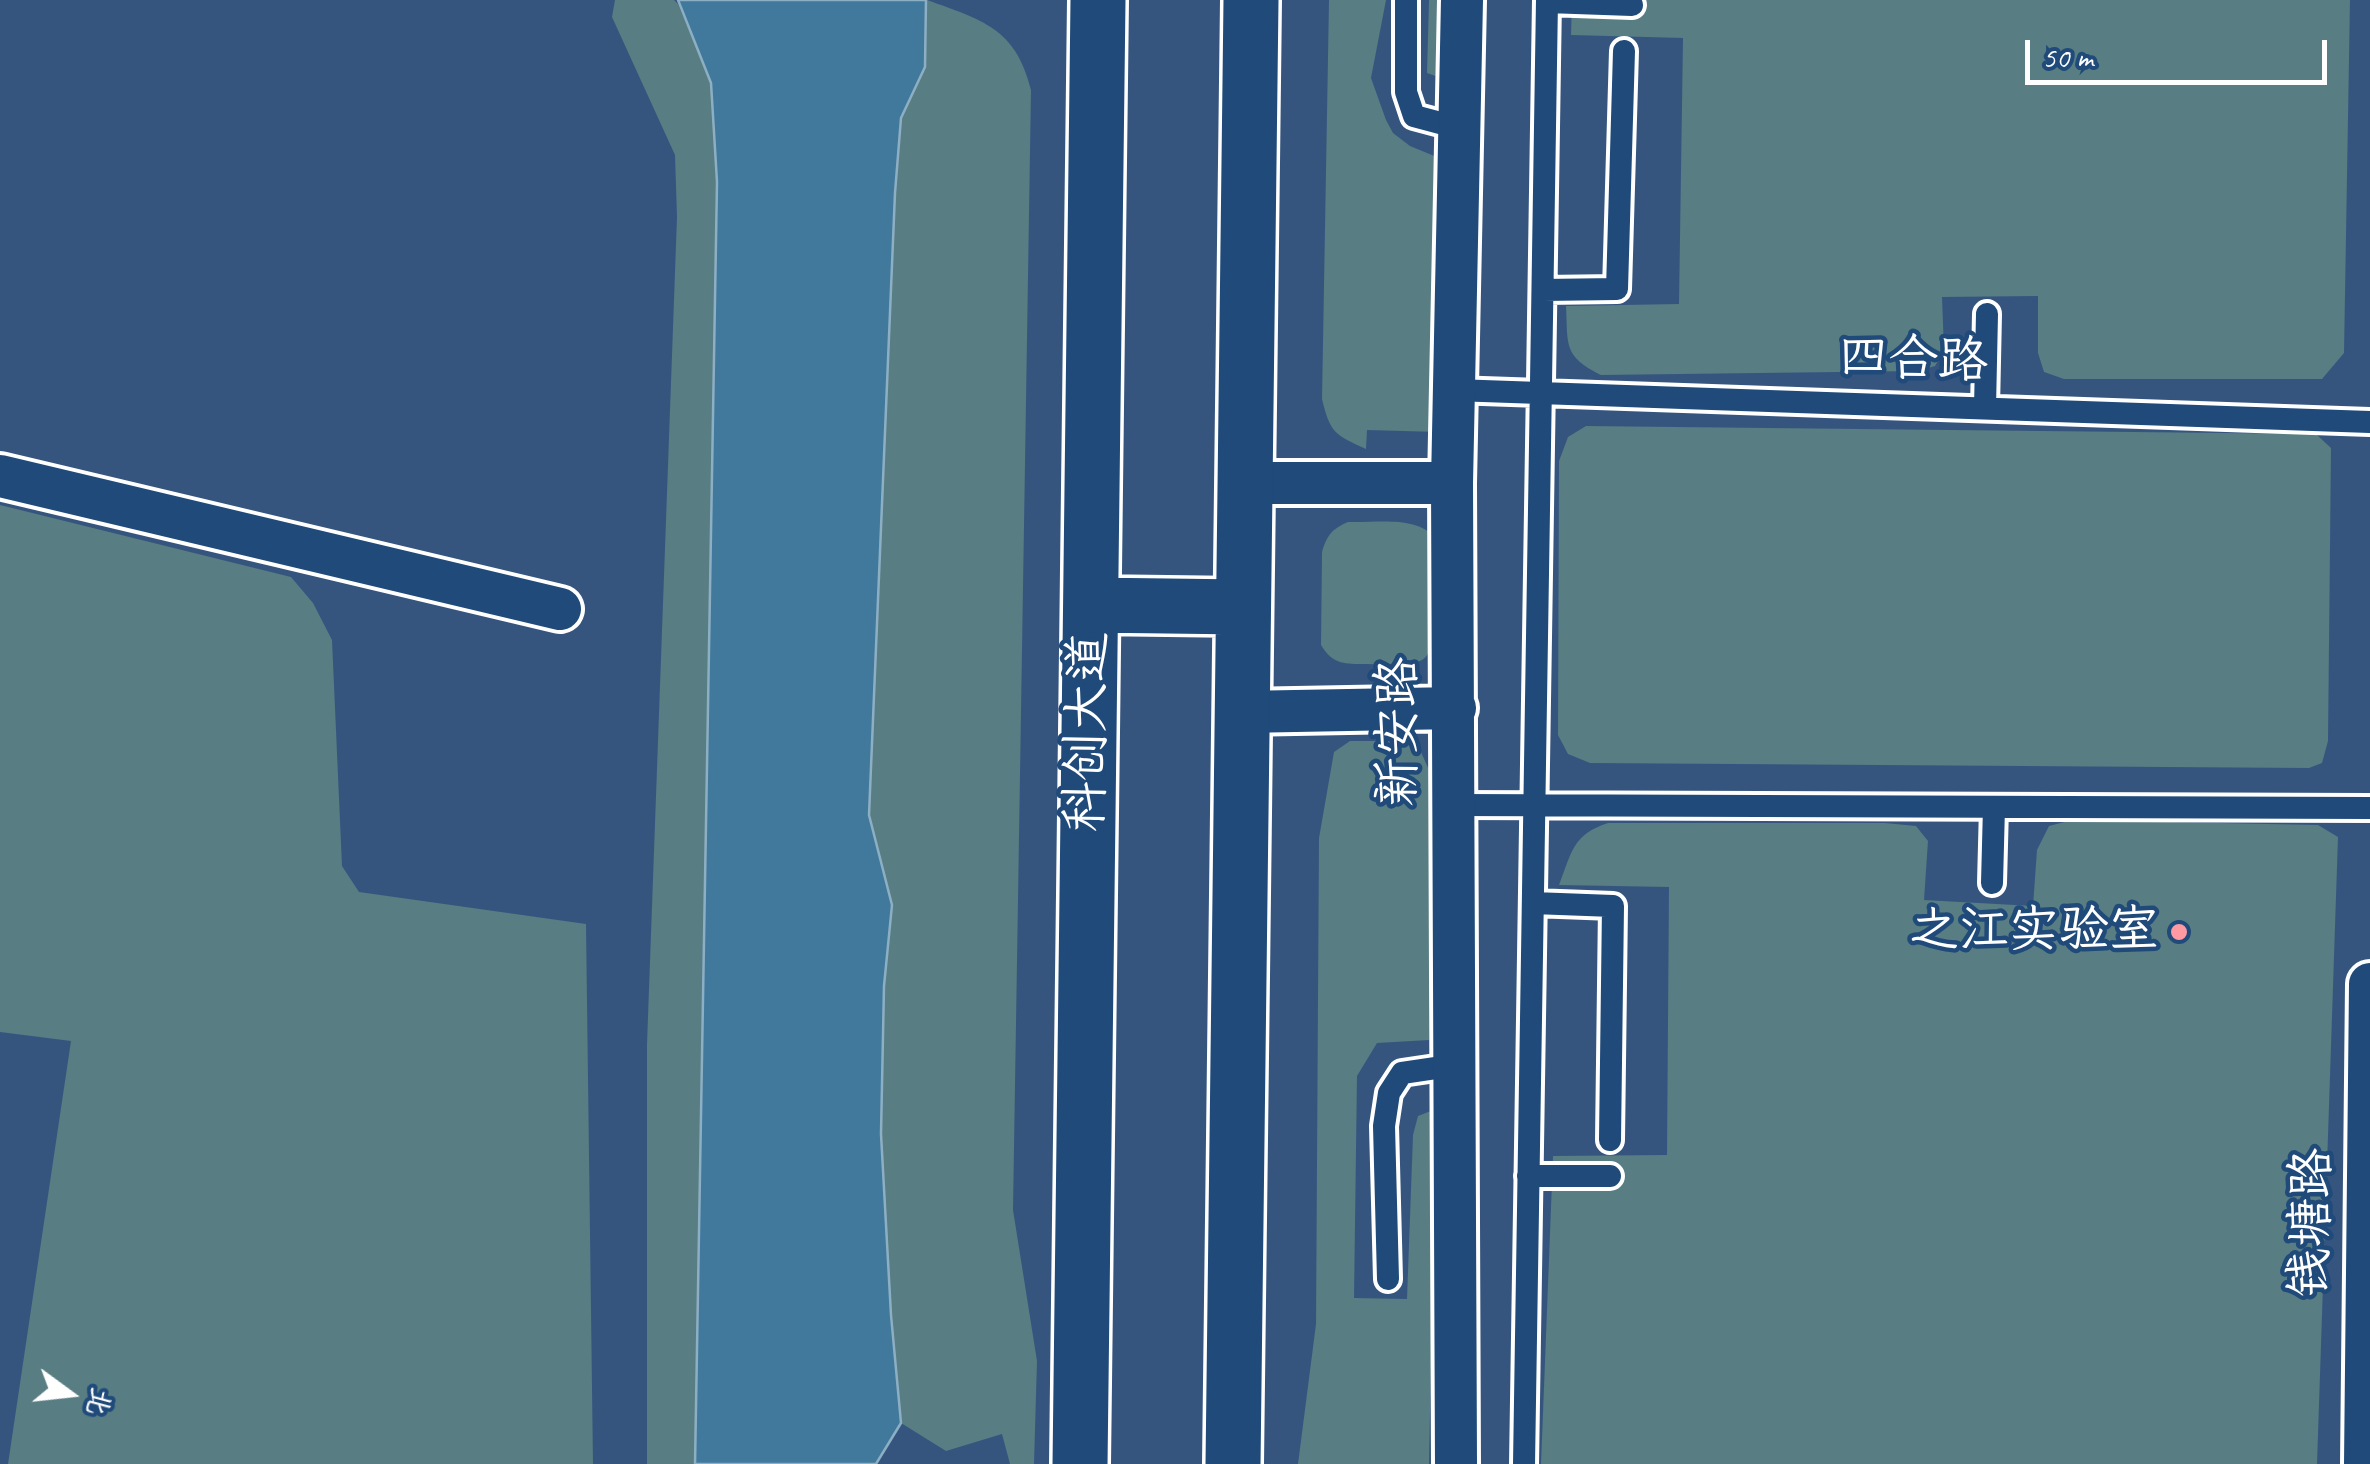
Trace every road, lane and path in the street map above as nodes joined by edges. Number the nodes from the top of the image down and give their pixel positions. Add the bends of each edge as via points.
1 (1098, 0) edge
2 (1251, 0) edge
3 (1406, 0) edge
4 (1462, 0) edge
5 (1547, 1) edge
6 (1632, 4) dead end
7 (1624, 51) dead end
8 (1459, 128) junction
9 (1543, 290) junction
10 (1987, 314) dead end
11 (1454, 390) junction
12 (1542, 393) junction
13 (1985, 408) junction
14 (2370, 422) edge
15 (0, 476) edge
16 (1245, 482) junction
17 (1452, 483) junction
18 (1091, 605) junction
19 (1243, 608) junction
20 (560, 609) dead end
21 (1455, 708) junction
22 (1242, 712) junction
23 (1455, 805) junction
24 (1534, 805) junction
25 (1994, 807) junction
26 (2370, 808) edge
27 (1992, 883) dead end
28 (1532, 903) junction
29 (2370, 984) edge
30 (1456, 1065) junction
31 (1610, 1140) dead end
32 (1528, 1176) junction
33 (1610, 1176) dead end
34 (2369, 1206) edge
35 (1388, 1279) dead end
36 (2368, 1385) edge
37 (1080, 1464) edge
38 (1233, 1464) edge
39 (1456, 1464) edge
40 (1524, 1464) edge
41 (2366, 1464) edge

1 - 18 main road, 科创大道
2 - 16 main road
3 - 8 lane via 1406,92 1414,116
4 - 8 street, 新安路
5 - 6 lane
5 - 9 lane
7 - 9 lane via 1617,289
8 - 11 street, 新安路
9 - 12 lane
10 - 13 lane
11 - 12 lane, 四合路
11 - 17 street, 新安路
12 - 13 lane, 四合路
12 - 24 lane
13 - 14 lane, 四合路
15 - 20 street
16 - 17 street
16 - 19 main road
17 - 21 street, 新安路
18 - 19 main road
18 - 37 main road, 科创大道
19 - 22 main road
21 - 22 street
21 - 23 street, 新安路
22 - 38 main road
23 - 24 lane
23 - 30 street, 新安路
24 - 25 lane
24 - 28 lane
25 - 26 lane
25 - 27 lane
28 - 31 lane via 1613,906
28 - 32 lane
29 - 34 street, 钱塘路
30 - 35 lane via 1402,1073 1389,1093
30 - 39 street, 新安路
32 - 33 lane
32 - 40 lane
34 - 36 street, 钱塘路
36 - 41 street, 钱塘路

